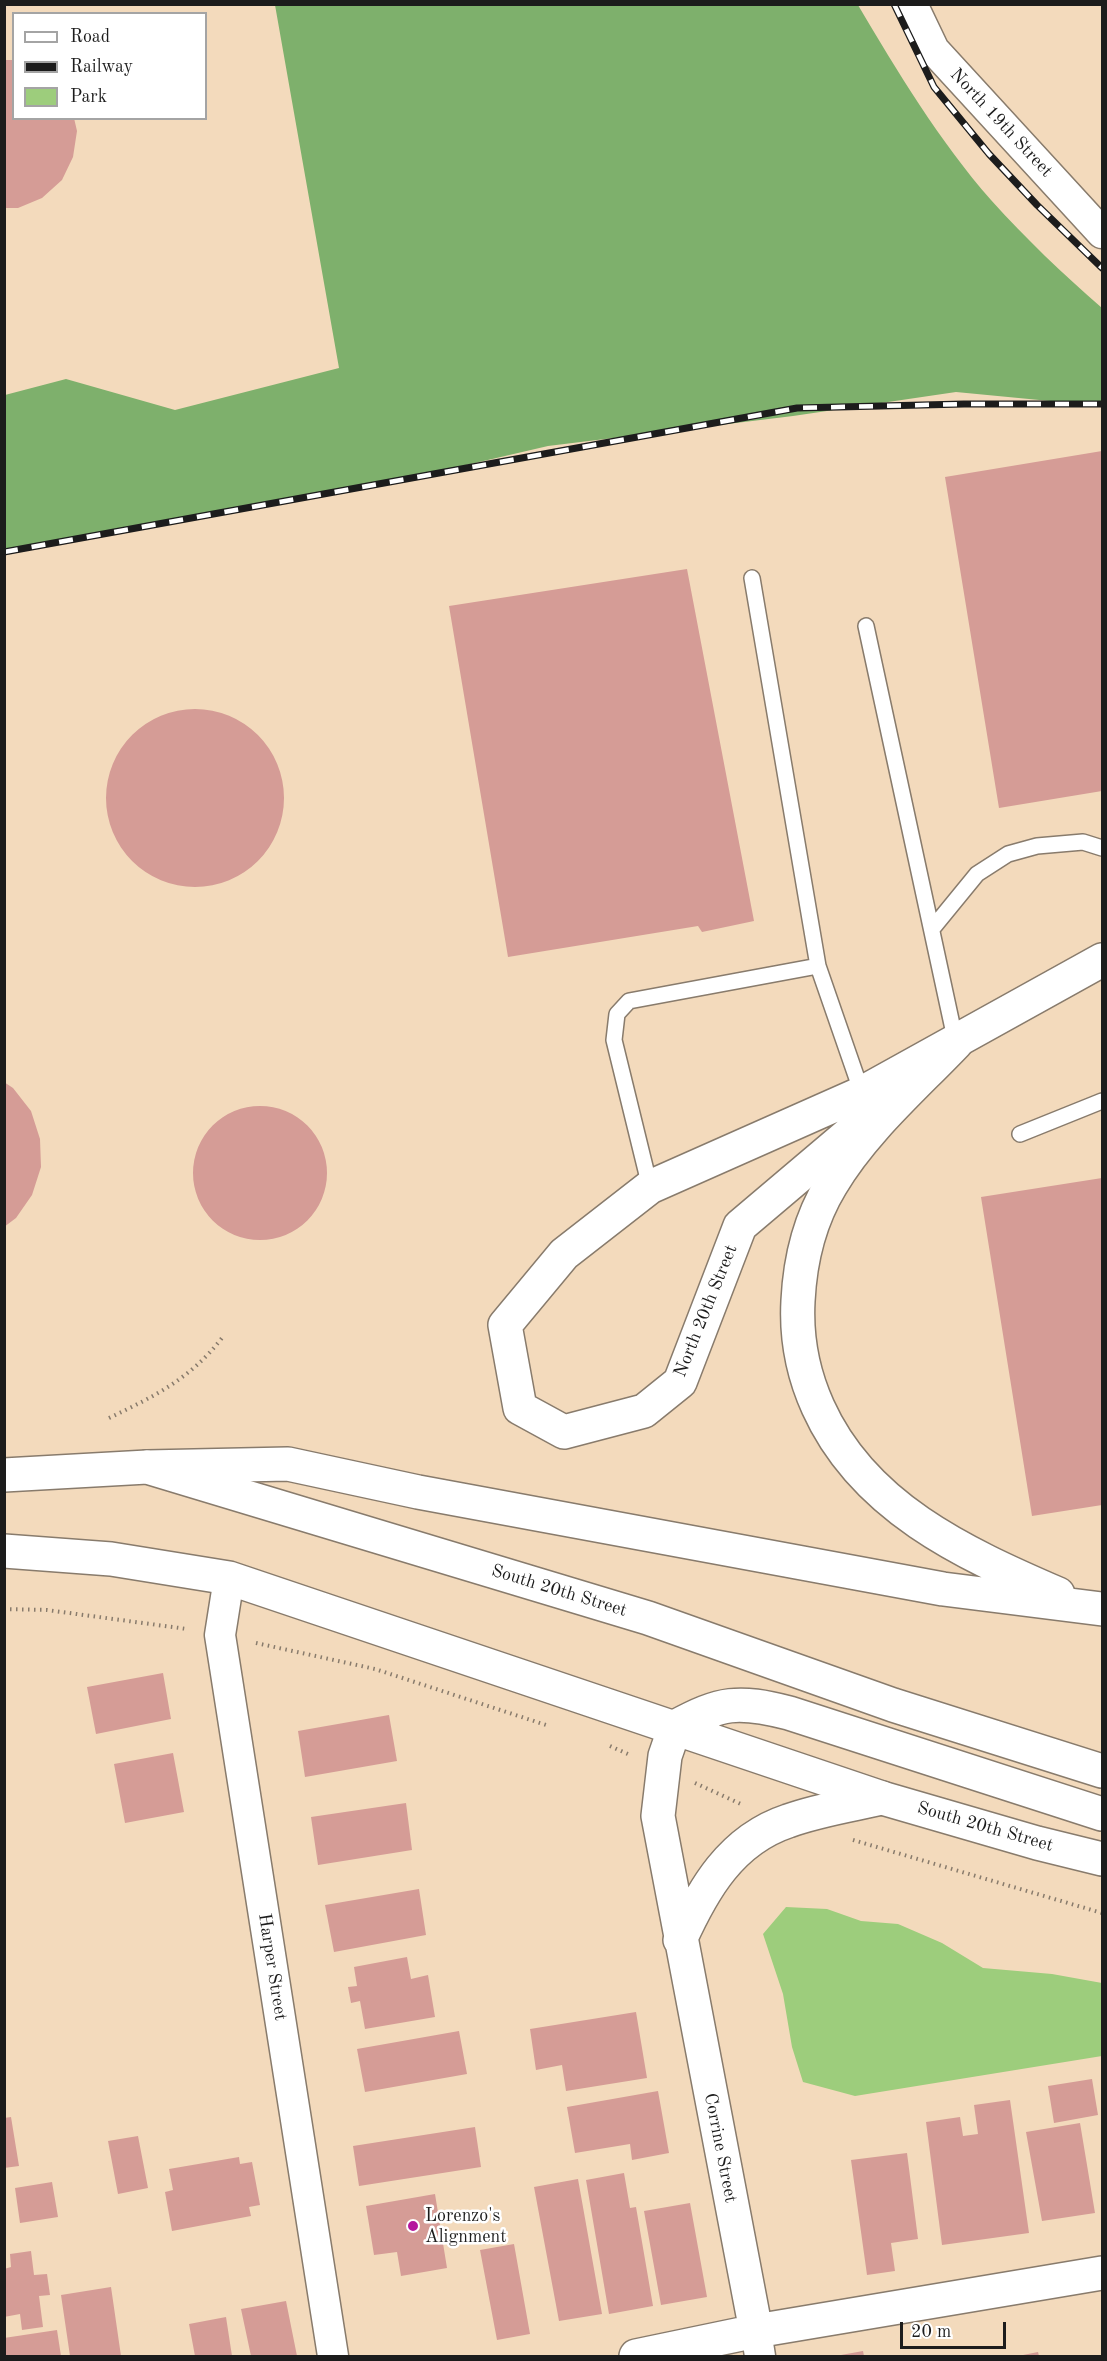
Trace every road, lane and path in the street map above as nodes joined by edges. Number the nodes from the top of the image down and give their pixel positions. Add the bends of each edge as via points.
1 (912, 4) edge
2 (1102, 233) edge
3 (752, 578) dead end
4 (866, 626) dead end
5 (1102, 848) edge
6 (932, 929) junction
7 (1102, 960) edge
8 (818, 966) junction
9 (957, 1043) junction
10 (862, 1093) junction
11 (1102, 1101) edge
12 (1020, 1134) dead end
13 (650, 1187) junction
14 (222, 1338) dead end
15 (110, 1418) dead end
16 (147, 1467) junction
17 (4, 1475) edge
18 (4, 1551) edge
19 (229, 1578) junction
20 (1094, 1607) edge
21 (4, 1609) edge
22 (220, 1635) junction
23 (550, 1726) dead end
24 (675, 1727) junction
25 (604, 1743) dead end
26 (662, 1769) junction
27 (1102, 1771) edge
28 (882, 1798) junction
29 (1102, 1814) edge
30 (786, 1821) junction
31 (850, 1840) dead end
32 (1102, 1859) edge
33 (1102, 1913) edge
34 (680, 1940) junction
35 (1102, 2272) edge
36 (758, 2344) edge
37 (333, 2356) edge
38 (636, 2356) edge

1 - 2 street, North 19th Street via 934,50
3 - 8 lane
4 - 6 lane
5 - 6 lane via 1083,842 1037,846 1008,854 977,874
6 - 9 lane
7 - 9 main road, North 20th Street
8 - 10 lane
8 - 13 lane via 629,1001 617,1014 614,1040
9 - 10 main road, North 20th Street
9 - 13 main road, North 20th Street via 740,1226 680,1382 644,1411 564,1432 520,1408 505,1325 564,1254
9 - 20 main road via 855,1152 831,1184 816,1214 799,1280 800,1353 825,1423 870,1484 918,1523 975,1555
10 - 13 main road, North 20th Street
11 - 12 lane
14 - 15 path via 205,1360 180,1380
16 - 17 main road, South 20th Street
16 - 20 main road via 288,1464 418,1492 943,1589
16 - 27 main road, South 20th Street via 648,1618 893,1705
18 - 19 main road, South 20th Street via 111,1559
19 - 22 street, Harper Street
19 - 24 main road, South 20th Street
21 - 22 path via 141,1621
22 - 23 path via 375,1669
22 - 37 street, Harper Street
24 - 26 main road, Corrine Street
24 - 28 main road, South 20th Street
24 - 29 main road via 720,1706 762,1706
25 - 26 path
26 - 30 path
26 - 34 main road, Corrine Street via 658,1816
28 - 30 main road
28 - 32 main road, South 20th Street
30 - 34 main road via 740,1848 722,1867 704,1890
31 - 33 path
34 - 36 main road, Corrine Street
35 - 36 main road
36 - 38 main road

